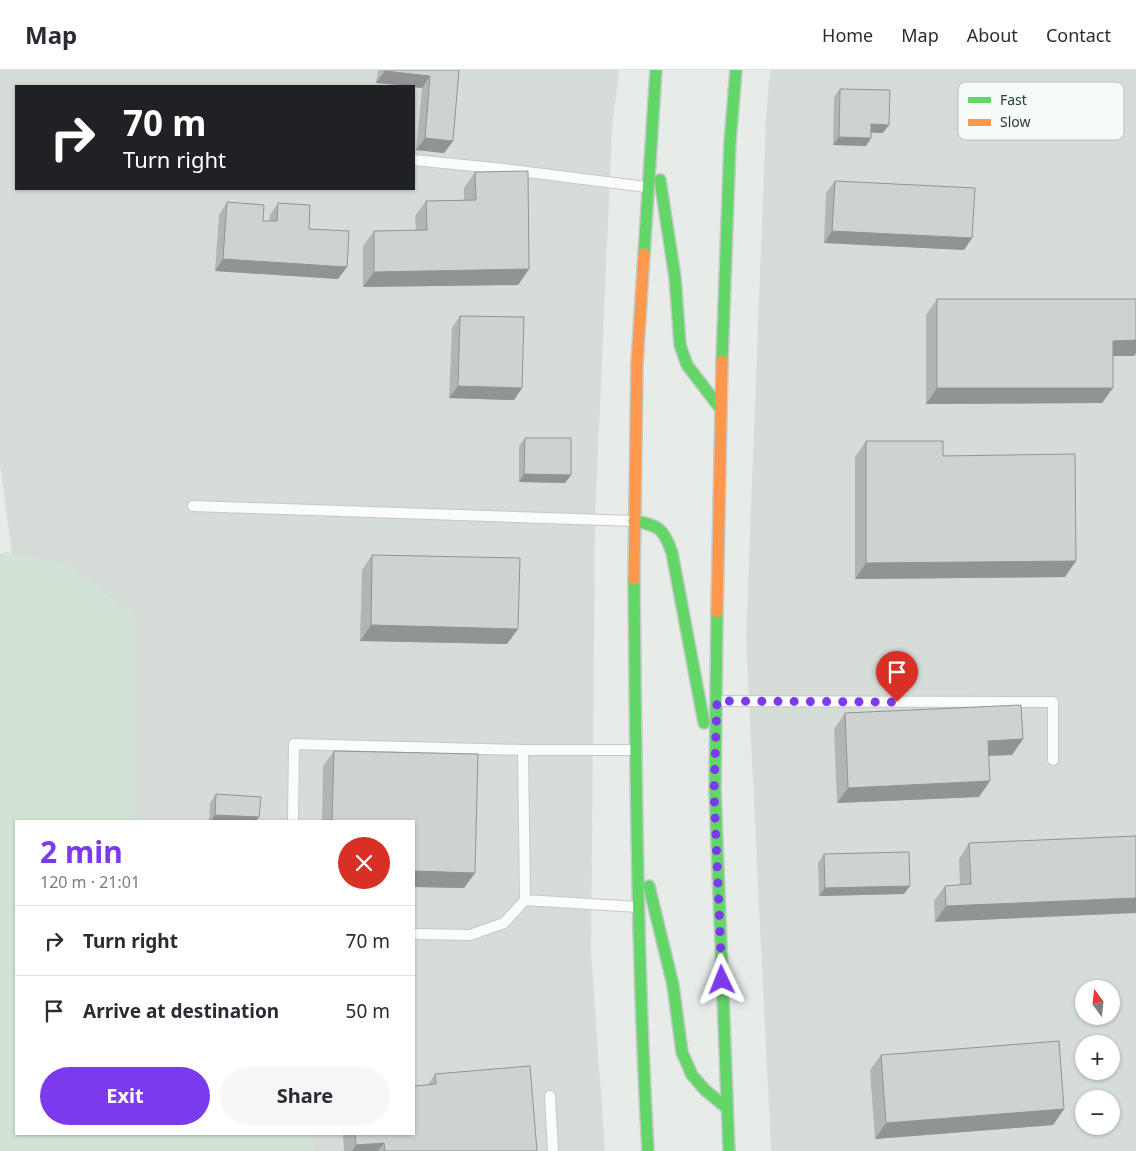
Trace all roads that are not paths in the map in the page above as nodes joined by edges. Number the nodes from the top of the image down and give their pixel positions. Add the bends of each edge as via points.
1 (656, 70) edge
2 (736, 70) edge
3 (652, 126) junction
4 (415, 160) edge
5 (648, 187) junction
6 (720, 408) junction
7 (193, 506) dead end
8 (634, 521) junction
9 (717, 701) junction
10 (523, 750) junction
11 (636, 750) junction
12 (1054, 760) dead end
13 (714, 791) junction
14 (293, 820) edge
15 (636, 831) junction
16 (525, 900) junction
17 (638, 907) junction
18 (415, 934) edge
19 (550, 1096) dead end
20 (726, 1108) junction
21 (553, 1151) edge
22 (648, 1151) edge
23 (729, 1151) edge

1 - 3 main road
2 - 6 main road via 730,142
3 - 5 main road
3 - 6 main road via 675,277 680,345 687,365
4 - 5 lane
5 - 8 main road via 638,363
6 - 9 main road
7 - 8 lane
8 - 11 main road
8 - 13 main road via 654,524 666,535 672,553
9 - 12 lane via 1053,702
9 - 13 main road
10 - 11 lane
10 - 14 lane via 294,744
10 - 16 lane
11 - 15 main road
13 - 20 main road
15 - 17 main road
15 - 20 main road via 672,985 682,1052 692,1075
16 - 17 lane
16 - 18 lane via 504,923 470,935
17 - 22 main road
19 - 21 lane
20 - 23 main road

